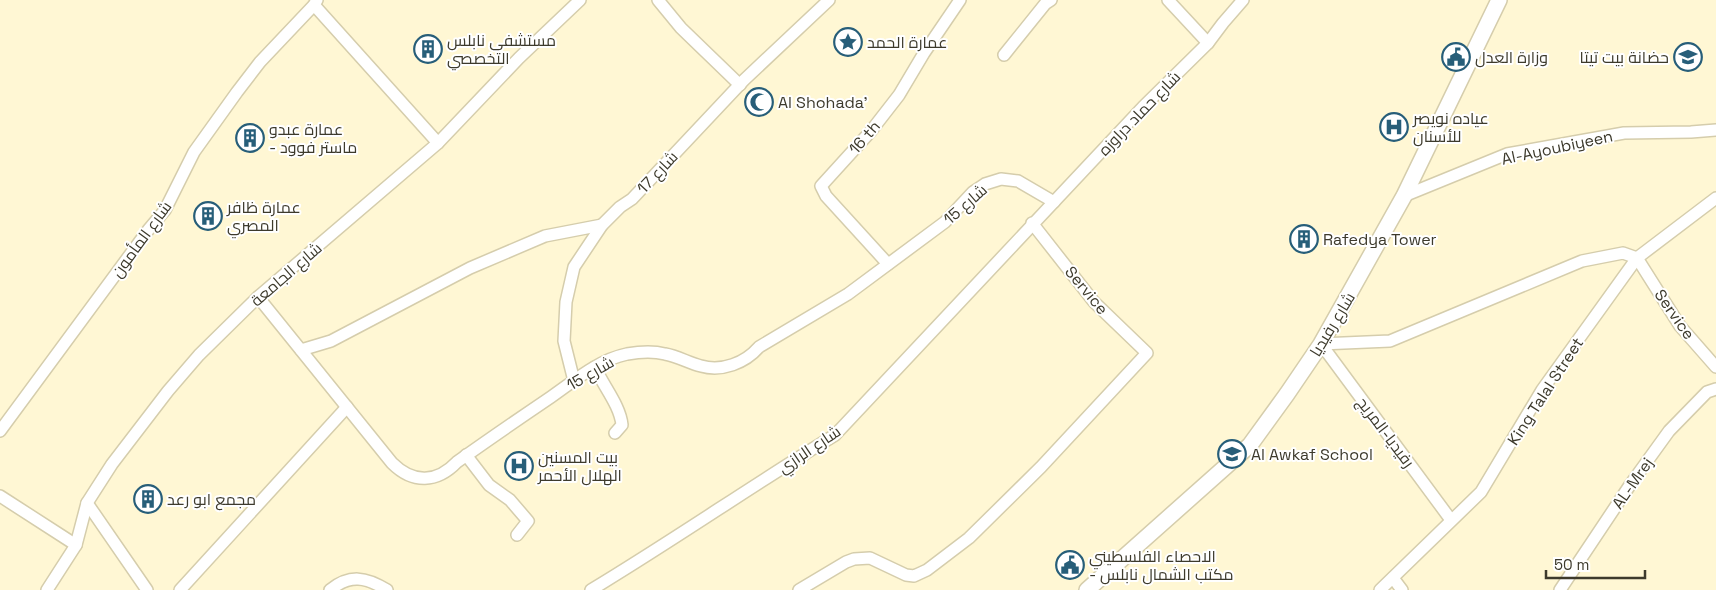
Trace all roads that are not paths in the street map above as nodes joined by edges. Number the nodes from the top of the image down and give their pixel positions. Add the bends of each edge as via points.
1 (580, 0) edge
2 (658, 0) edge
3 (829, 0) edge
4 (960, 0) edge
5 (1051, 0) edge
6 (1168, 0) edge
7 (1242, 0) edge
8 (1499, 0) edge
9 (315, 3) edge
10 (1208, 43) junction
11 (1004, 55) dead end
12 (740, 85) junction
13 (1716, 130) edge
14 (438, 143) junction
15 (1404, 196) junction
16 (1716, 198) edge
17 (1054, 202) junction
18 (1032, 223) junction
19 (602, 225) junction
20 (1637, 258) junction
21 (888, 264) junction
22 (258, 297) junction
23 (1321, 344) junction
24 (301, 350) junction
25 (595, 367) junction
26 (1716, 367) edge
27 (574, 381) junction
28 (1716, 388) edge
29 (347, 407) junction
30 (0, 431) edge
31 (615, 433) dead end
32 (466, 455) junction
33 (0, 496) edge
34 (87, 503) junction
35 (1451, 520) junction
36 (517, 535) dead end
37 (76, 545) junction
38 (1393, 578) junction
39 (47, 590) edge
40 (147, 590) edge
41 (180, 590) edge
42 (330, 590) edge
43 (387, 590) edge
44 (591, 590) edge
45 (799, 590) edge
46 (1087, 590) edge
47 (1380, 590) edge
48 (1402, 590) edge
49 (1560, 590) edge

1 - 14 street, شارع الجامعة
2 - 12 street via 681,28
3 - 12 street, شارع 17
4 - 21 street, 16 th via 899,95 821,186 826,196
5 - 11 street
6 - 10 street
7 - 10 street, شارع حماد دراوزه
8 - 15 main road, شارع رفيديا
9 - 14 street
9 - 30 street, شارع المأمون via 237,92 194,152 165,210
10 - 17 street, شارع حماد دراوزه
12 - 19 street, شارع 17 via 632,199
13 - 15 street, Al-Ayoubiyeen via 1624,133 1507,154
14 - 22 street, شارع الجامعة
15 - 23 main road, شارع رفيديا
16 - 20 street, King Talal Street
17 - 18 street, شارع حماد دراوزه
17 - 21 street, شارع 15 via 1018,181 993,181 978,188 945,222
18 - 44 street, شارع الرازي via 835,435
18 - 45 street, Service via 1094,302 1146,353 1041,467 976,531 927,570 914,576 906,575 870,558 854,559
19 - 24 street via 545,236 470,268 331,341
19 - 27 street, شارع 17 via 574,267 566,302 564,341
20 - 23 street via 1623,253 1582,261 1390,341
20 - 26 street, Service via 1680,326
20 - 35 street, King Talal Street via 1542,390 1482,492
21 - 25 street, شارع 15 via 848,294 731,366 702,367 664,354 639,352 615,357
22 - 24 street, شارع 15
22 - 34 street, شارع الجامعة via 199,355 168,391 129,439
23 - 35 street, رفيديا-المريج
23 - 46 main road, شارع رفيديا via 1250,445
24 - 29 street, شارع 15
25 - 27 street, شارع 15
25 - 31 street via 620,414 622,424
27 - 32 street, شارع 15
28 - 49 street, AL-Mrej via 1707,392 1669,431
29 - 32 street, شارع 15 via 392,463 404,473 420,478 436,477
29 - 41 street
32 - 36 street via 489,484 510,500 528,521
33 - 37 street
34 - 37 street, شارع الجامعة
34 - 40 street
35 - 38 street, King Talal Street
37 - 39 street, شارع الجامعة
38 - 47 street, King Talal Street
38 - 48 street
42 - 43 street via 340,582 357,579 376,583

